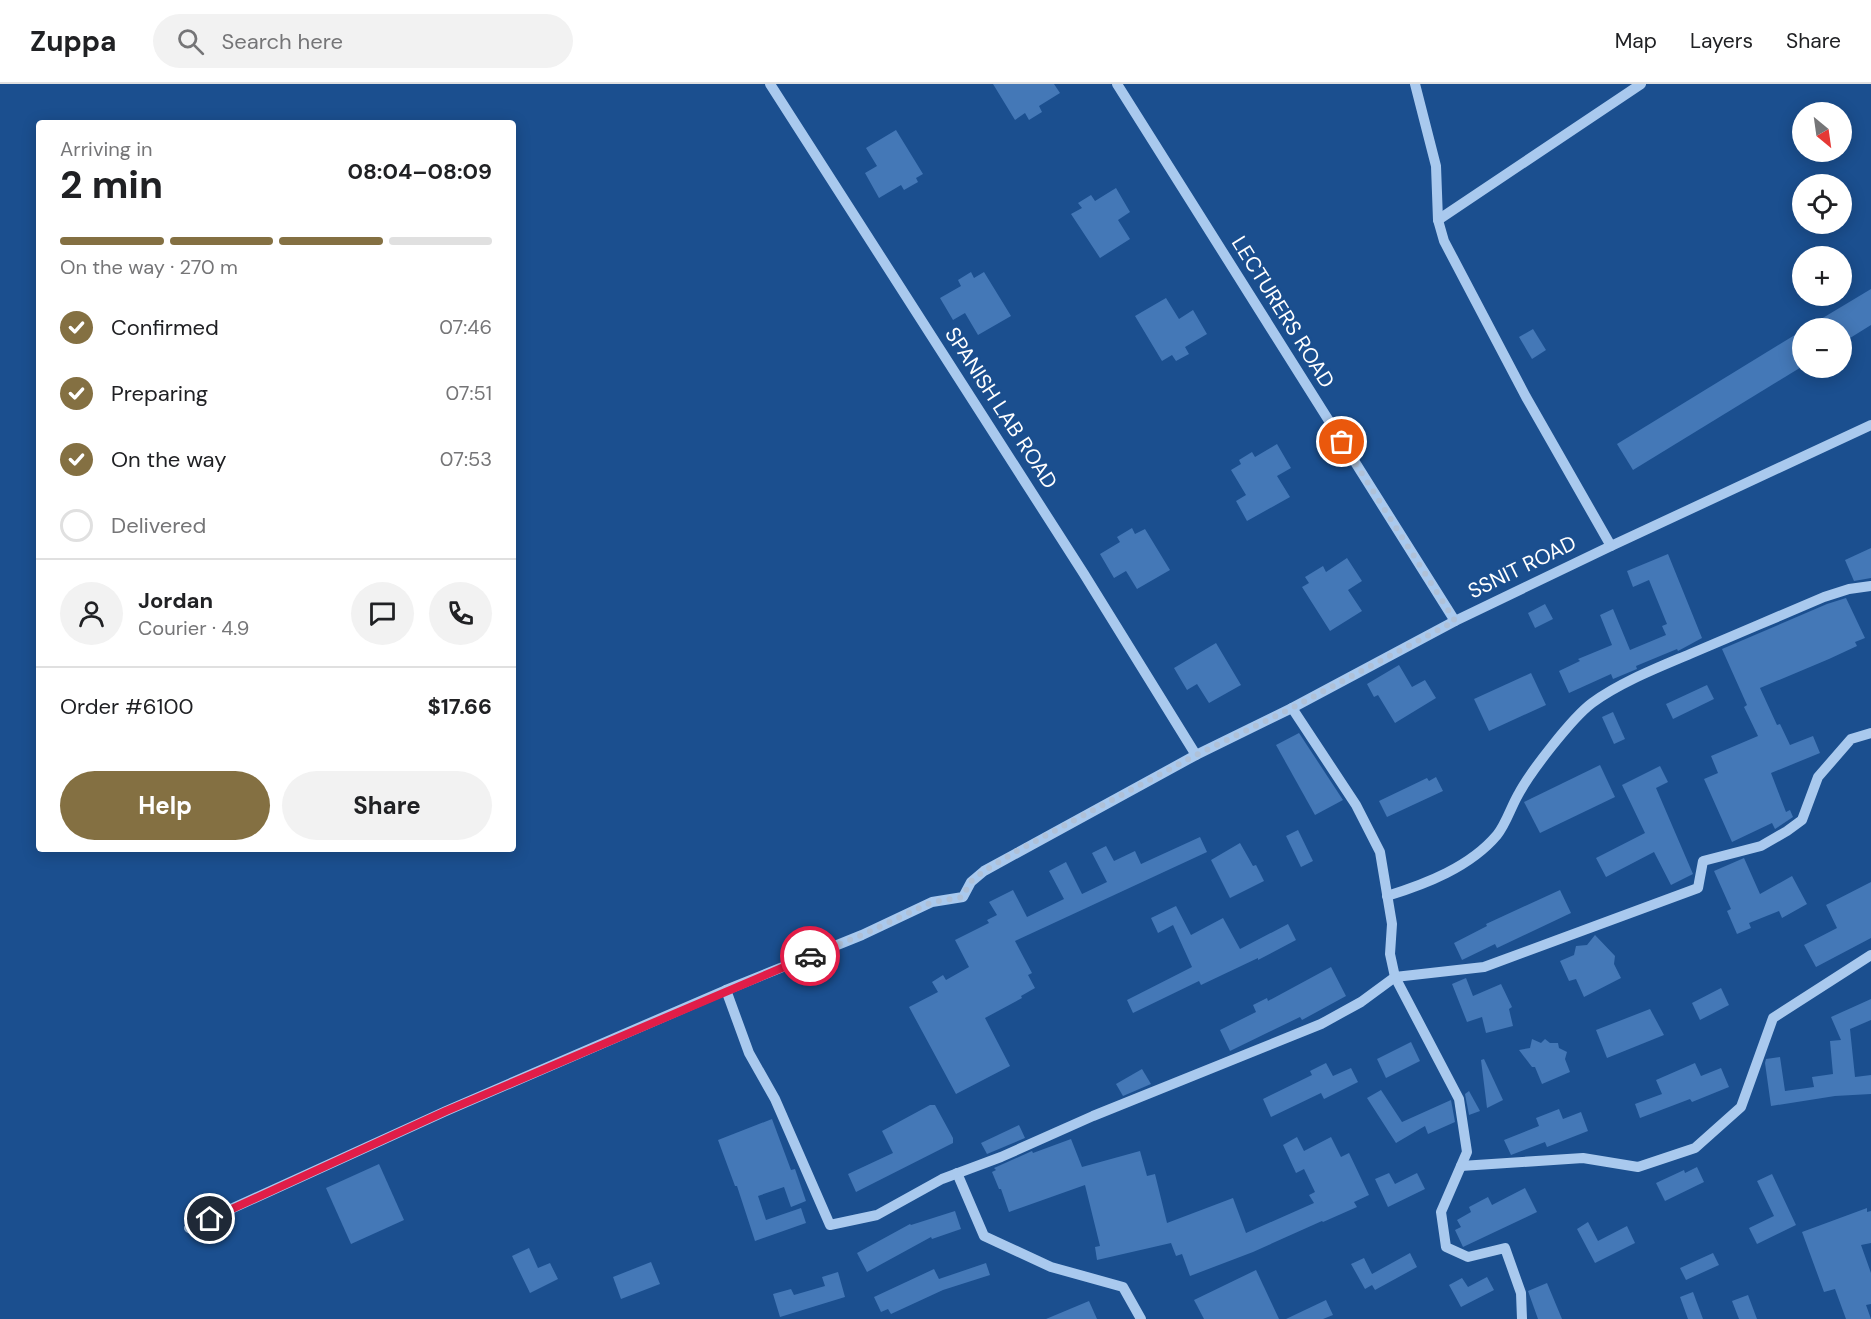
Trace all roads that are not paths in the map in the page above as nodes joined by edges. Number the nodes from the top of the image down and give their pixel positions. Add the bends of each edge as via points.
1 (770, 84) edge
2 (1117, 84) edge
3 (1415, 84) edge
4 (1641, 84) edge
5 (1438, 220) junction
6 (1871, 425) edge
7 (1611, 546) junction
8 (1871, 586) edge
9 (1455, 621) junction
10 (1292, 708) junction
11 (1871, 733) edge
12 (1196, 755) junction
13 (1387, 896) junction
14 (1871, 955) edge
15 (1395, 977) junction
16 (726, 990) junction
17 (1461, 1166) junction
18 (957, 1173) junction
19 (189, 1228) dead end
20 (1141, 1319) edge
21 (1522, 1319) edge

1 - 12 street, SPANISH LAB ROAD
2 - 9 street, LECTURERS ROAD
3 - 5 street via 1436,166
4 - 5 street
5 - 7 street via 1444,241 1526,397
6 - 7 street, SSNIT ROAD
7 - 9 street, SSNIT ROAD
8 - 13 street via 1824,597 1625,683 1592,704 1547,754 1519,792 1498,834 1480,853 1424,883
9 - 10 street, SSNIT ROAD
10 - 12 street, SSNIT ROAD
10 - 13 street via 1356,805 1380,852
11 - 15 street via 1851,739 1818,777 1802,820 1761,846 1703,861 1698,888 1484,967
12 - 16 street, SSNIT ROAD via 984,871 970,882 963,897 932,902
13 - 15 street
14 - 17 street via 1773,1018 1740,1107 1695,1148 1638,1167 1583,1158
15 - 17 street via 1459,1099 1467,1152
15 - 18 street via 1321,1024
16 - 18 street via 749,1053 775,1099 830,1226 877,1215
16 - 19 street, SSNIT ROAD
17 - 21 street via 1441,1212 1446,1247 1468,1257 1505,1248 1521,1293
18 - 20 street via 984,1236 1051,1267 1123,1287

